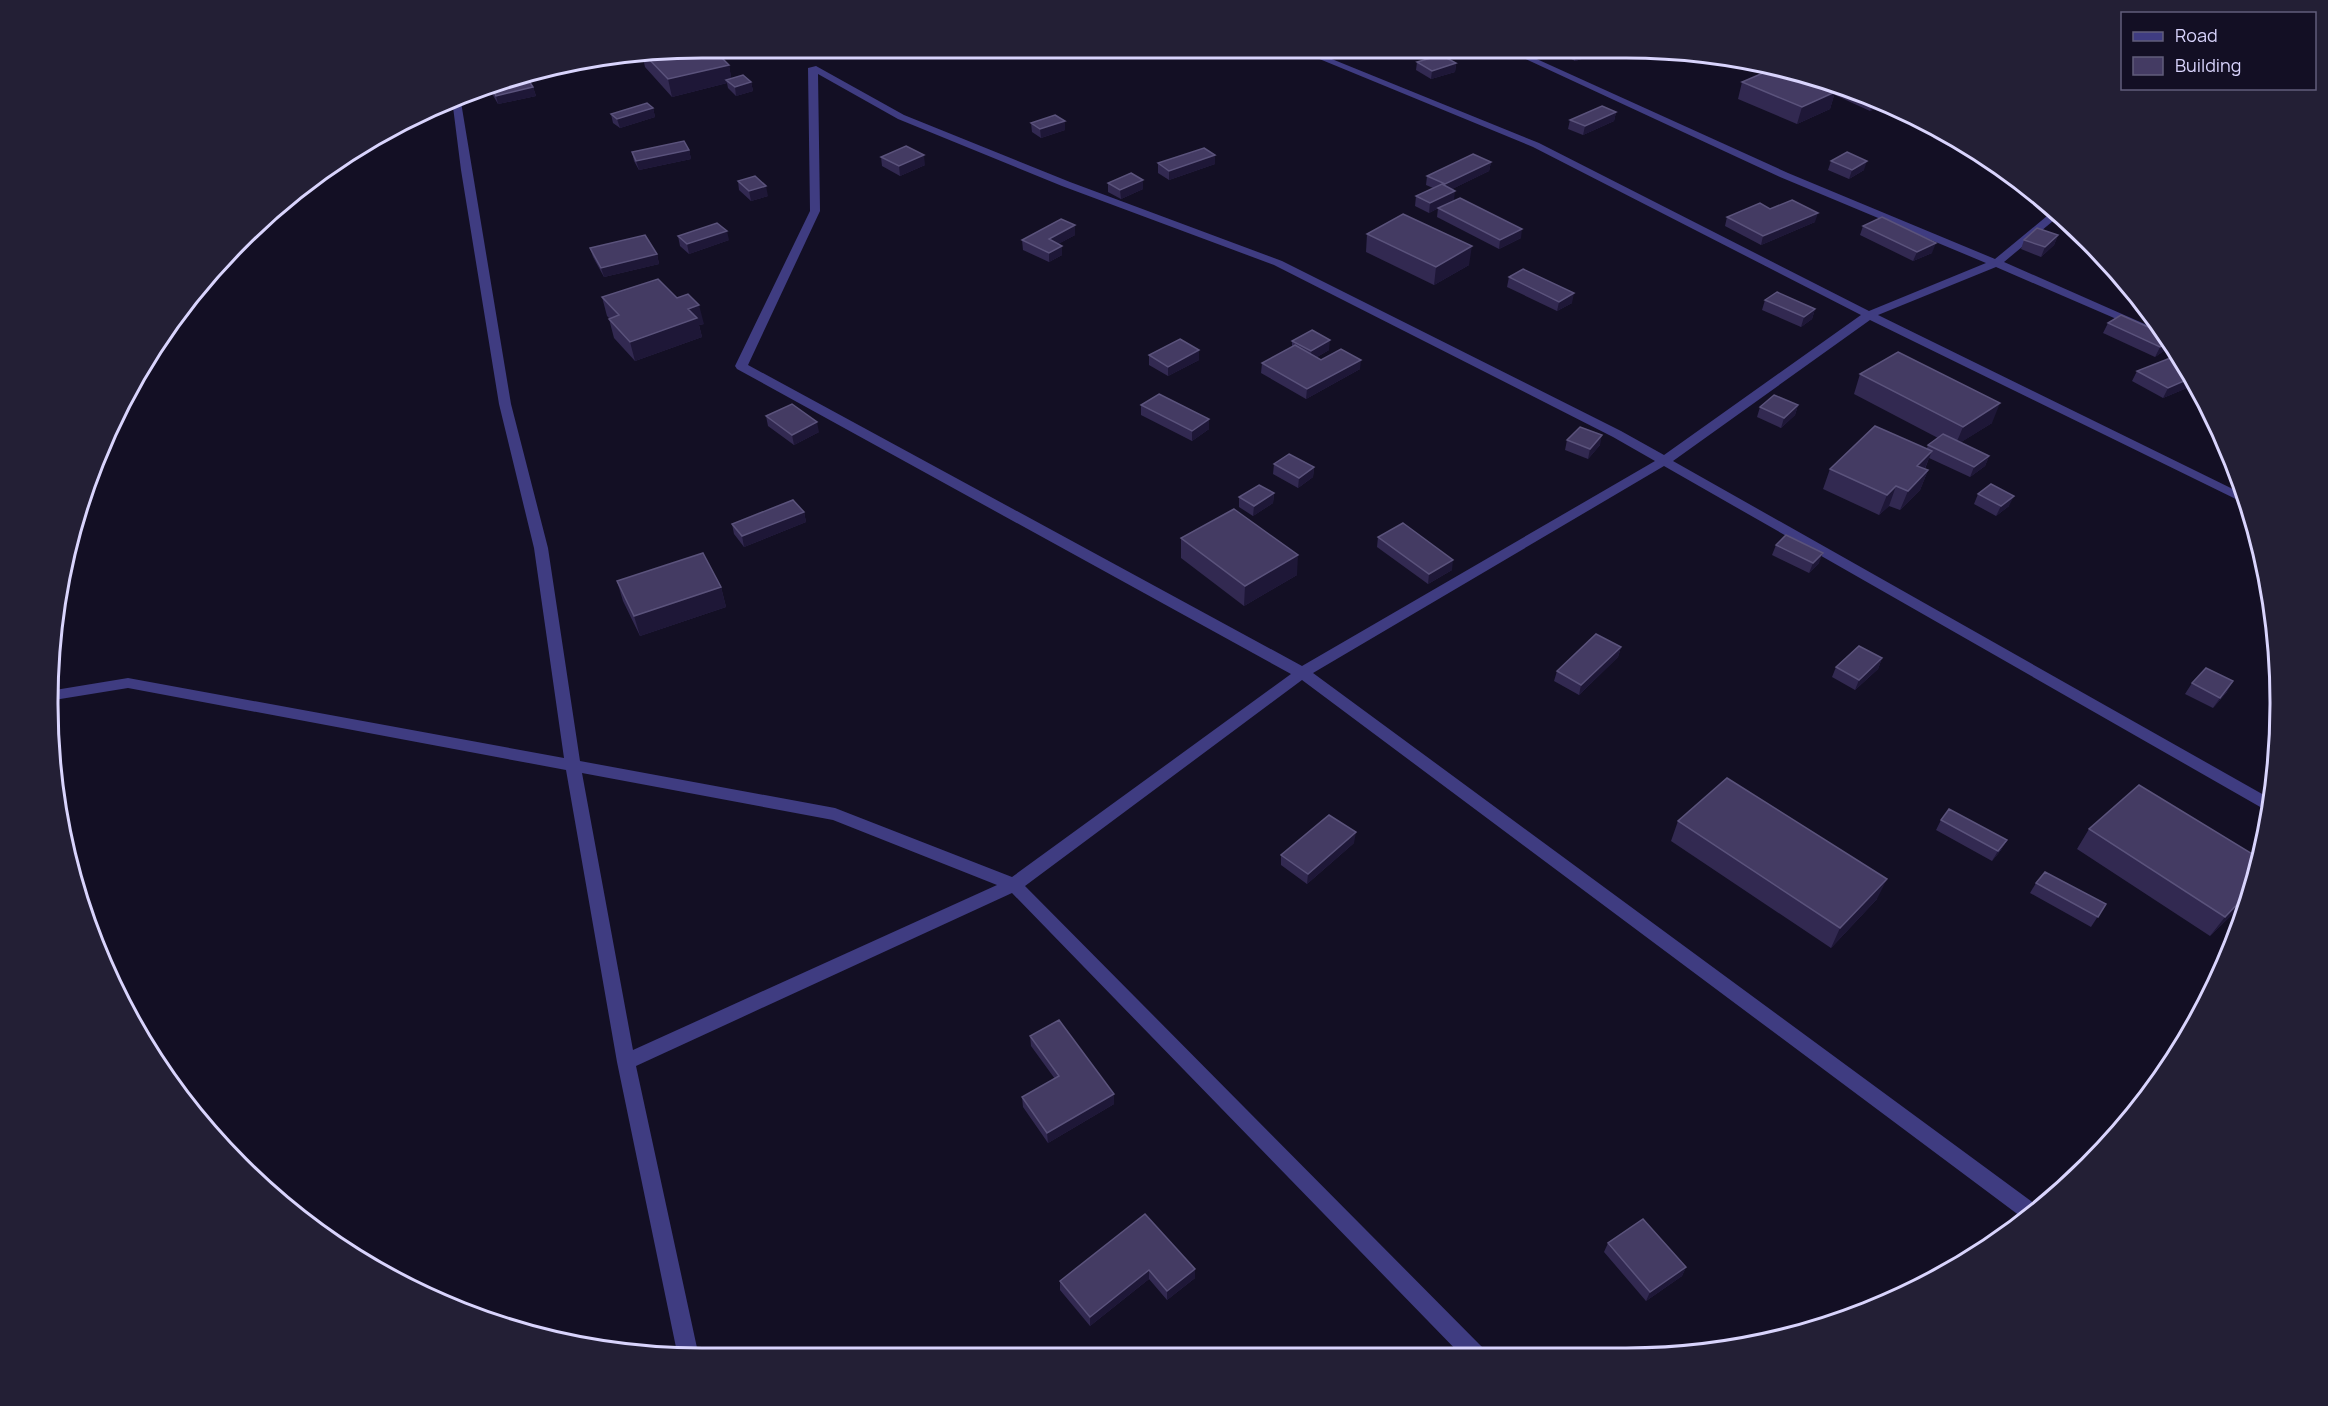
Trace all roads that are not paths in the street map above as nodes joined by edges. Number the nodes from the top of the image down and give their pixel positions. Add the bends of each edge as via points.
1 (1321, 58) edge
2 (1528, 58) edge
3 (458, 107) edge
4 (2050, 218) edge
5 (1996, 263) junction
6 (1869, 315) junction
7 (2151, 332) edge
8 (1665, 461) junction
9 (2235, 495) edge
10 (1302, 673) junction
11 (58, 694) edge
12 (573, 765) junction
13 (2262, 801) edge
14 (1014, 885) junction
15 (626, 1062) junction
16 (2025, 1208) edge
17 (687, 1347) edge
18 (1469, 1348) edge

1 - 6 street via 1536,145
2 - 5 street via 1784,175
3 - 12 street via 505,404 541,548
4 - 5 street
5 - 6 street
5 - 7 street
6 - 8 street
6 - 9 street
8 - 10 street
8 - 10 street via 1278,264 901,117 813,68 815,211 741,366
8 - 13 street
10 - 14 street
10 - 16 street
11 - 12 street via 128,683
12 - 14 street via 835,814
12 - 15 street
14 - 15 street
14 - 18 street
15 - 17 street

